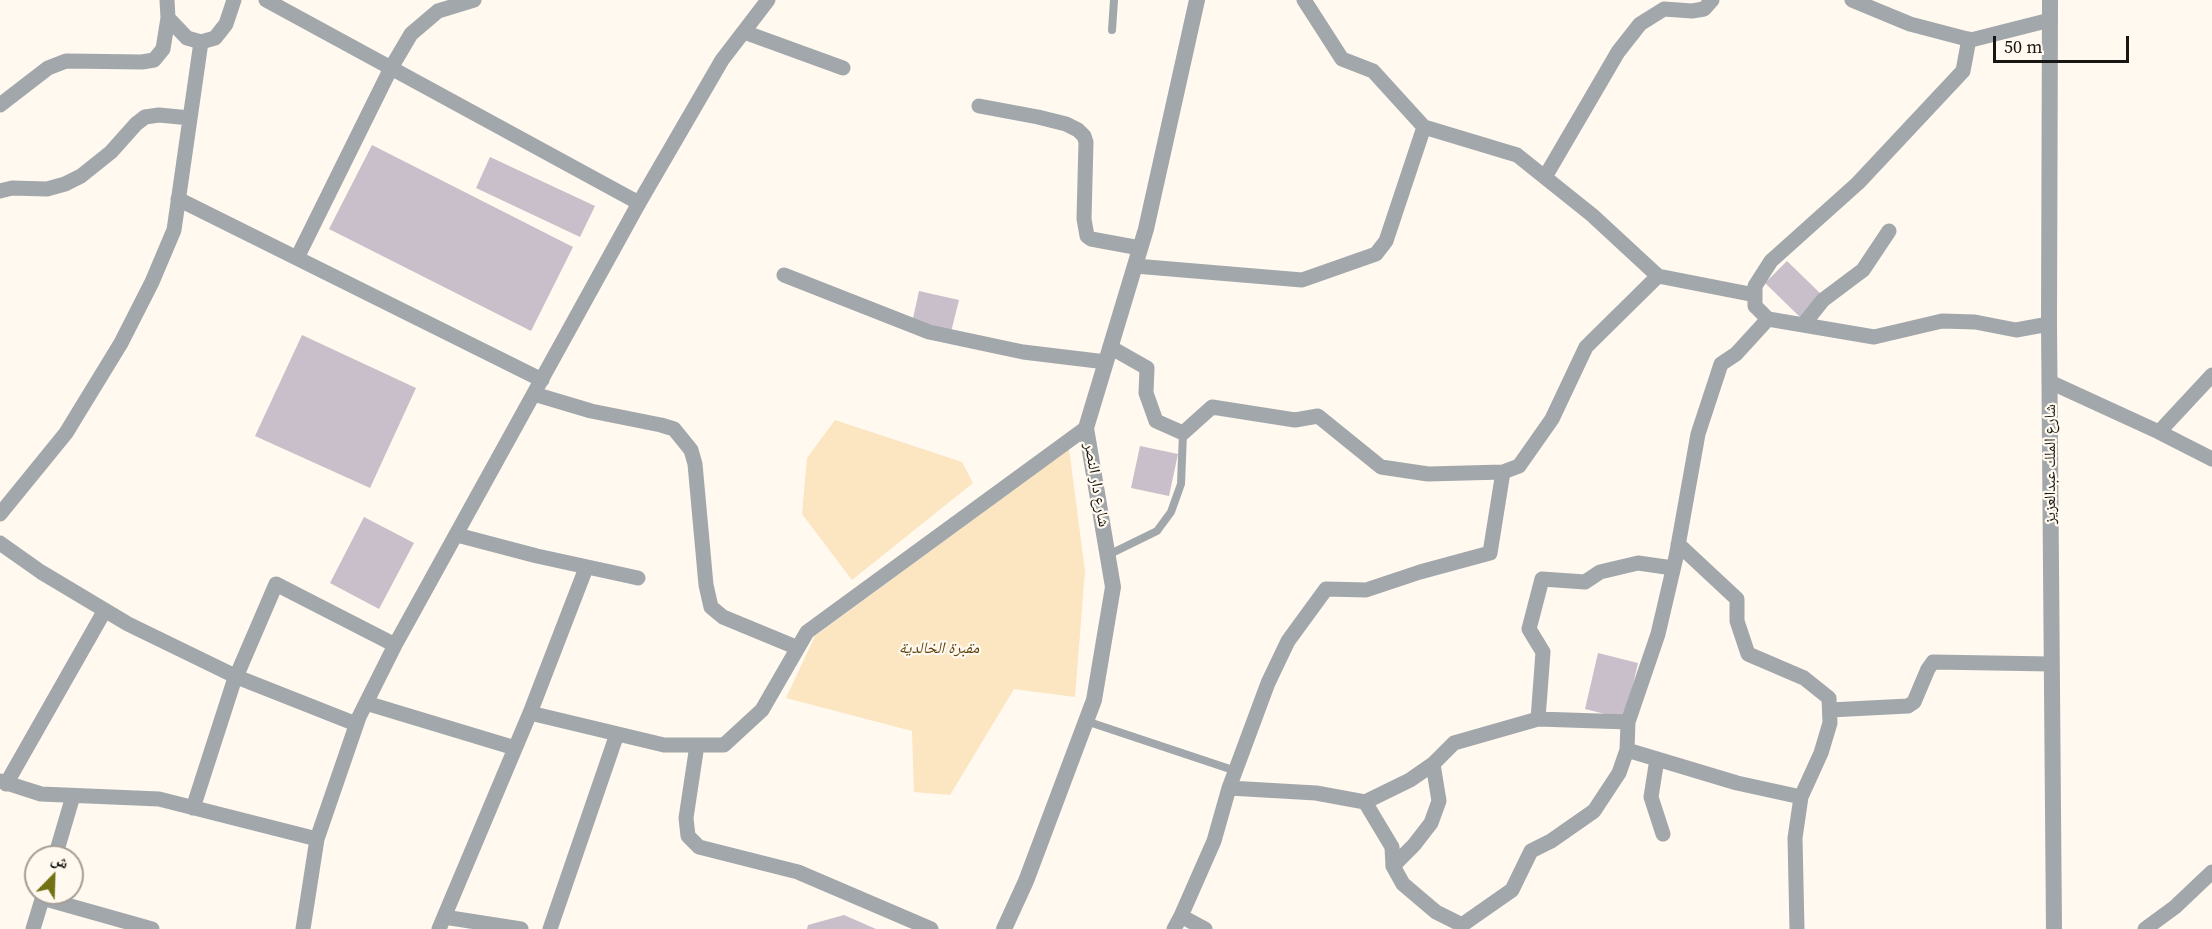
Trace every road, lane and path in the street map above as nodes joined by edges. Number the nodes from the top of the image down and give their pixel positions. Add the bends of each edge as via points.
1 (167, 0) edge
2 (234, 0) edge
3 (266, 0) edge
4 (474, 0) edge
5 (768, 0) edge
6 (1114, 0) edge
7 (1197, 0) edge
8 (1304, 0) edge
9 (1712, 0) edge
10 (1852, 0) edge
11 (2050, 0) edge
12 (168, 18) junction
13 (2050, 20) junction
14 (1112, 30) dead end
15 (744, 32) junction
16 (1970, 39) junction
17 (201, 42) junction
18 (391, 68) junction
19 (843, 68) dead end
20 (0, 105) edge
21 (979, 106) dead end
22 (190, 118) junction
23 (1424, 127) junction
24 (1545, 177) junction
25 (0, 191) edge
26 (178, 199) junction
27 (639, 203) junction
28 (1889, 231) dead end
29 (1140, 248) junction
30 (297, 258) junction
31 (1135, 266) junction
32 (784, 274) dead end
33 (1658, 276) junction
34 (1755, 295) junction
35 (1768, 320) junction
36 (2049, 324) junction
37 (1803, 325) junction
38 (1108, 355) junction
39 (2212, 375) edge
40 (2050, 382) junction
41 (538, 387) junction
42 (1086, 428) junction
43 (2159, 432) junction
44 (1184, 433) junction
45 (2212, 459) edge
46 (1503, 472) junction
47 (0, 514) edge
48 (457, 534) junction
49 (0, 543) edge
50 (1678, 544) junction
51 (1108, 555) junction
52 (586, 568) junction
53 (1673, 568) junction
54 (638, 578) dead end
55 (105, 610) junction
56 (395, 645) junction
57 (798, 648) junction
58 (2051, 664) junction
59 (237, 677) junction
60 (366, 703) junction
61 (1830, 710) junction
62 (530, 713) junction
63 (1538, 719) junction
64 (1086, 721) junction
65 (1628, 722) junction
66 (356, 724) junction
67 (617, 734) junction
68 (697, 745) junction
69 (515, 748) junction
70 (1628, 750) junction
71 (1657, 759) junction
72 (1433, 764) junction
73 (1236, 771) junction
74 (3, 782) edge
75 (1229, 789) junction
76 (73, 796) junction
77 (1801, 797) junction
78 (1365, 802) junction
79 (193, 808) junction
80 (1663, 834) dead end
81 (317, 839) junction
82 (59, 845) edge
83 (1393, 866) junction
84 (2212, 872) edge
85 (40, 905) edge
86 (75, 905) edge
87 (1178, 922) edge
88 (441, 923) edge
89 (1463, 928) edge
90 (33, 929) edge
91 (152, 929) edge
92 (303, 929) edge
93 (521, 929) edge
94 (550, 929) edge
95 (931, 929) edge
96 (1004, 929) edge
97 (1205, 929) edge
98 (1797, 929) edge
99 (2054, 929) edge
100 (2145, 929) edge

1 - 12 street
2 - 17 street via 226,24 215,38
3 - 18 street
4 - 18 street via 438,11 411,34
5 - 15 street
6 - 14 lane
7 - 29 street, شارع دار النصر
8 - 23 street via 1342,59 1373,71
9 - 24 street via 1704,9 1664,9 1640,24 1618,52
10 - 16 street via 1910,24
11 - 13 street, شارع الملك عبدالعزيز
12 - 17 street via 187,38
12 - 20 street via 163,49 154,60 66,61 48,68
13 - 16 street
13 - 36 street, شارع الملك عبدالعزيز
15 - 19 street
15 - 27 street via 722,60
16 - 34 street via 1963,71 1858,183 1771,261 1755,286
17 - 22 street
18 - 27 street
18 - 30 street
21 - 29 street via 1038,117 1078,130 1086,142 1087,236
22 - 25 street via 145,117 81,176 47,189
22 - 26 street
23 - 24 street via 1517,155
23 - 31 street via 1386,242 1376,254 1302,280
24 - 33 street
26 - 30 street
26 - 47 street via 174,230 121,343 66,433
27 - 41 street
28 - 37 street via 1863,270 1823,300
29 - 31 street, شارع دار النصر
30 - 41 street
31 - 38 street, شارع دار النصر
32 - 38 street via 929,332 1023,352
33 - 34 street
33 - 46 street via 1586,347 1552,419 1519,466
34 - 35 street via 1755,306
35 - 37 street
35 - 50 street via 1721,364 1698,434
36 - 37 street via 2016,330 1942,321 1874,337
36 - 40 street, شارع الملك عبدالعزيز
38 - 42 street, شارع دار النصر
38 - 44 street via 1147,368 1146,393 1156,421
39 - 43 street
40 - 43 street
40 - 58 street, شارع الملك عبدالعزيز
41 - 48 street
41 - 57 street via 591,411 674,429 691,450 695,464 711,607 730,620
42 - 51 street, شارع دار النصر
42 - 57 street via 807,632
43 - 45 street
44 - 46 street via 1212,407 1295,420 1318,416 1381,467 1428,474
44 - 51 lane via 1181,484 1172,512 1157,531
46 - 73 street via 1490,553 1366,590 1326,589 1288,641
48 - 52 street
48 - 56 street
49 - 55 street
50 - 53 street
50 - 61 street via 1737,599 1737,621 1748,654 1804,678 1829,698
51 - 64 street, شارع دار النصر via 1113,587 1094,700
52 - 54 street
52 - 62 street
53 - 63 street via 1638,563 1600,572 1585,582 1542,579 1529,629 1543,652
53 - 65 street via 1658,634
55 - 59 street
55 - 74 street
56 - 59 street via 276,584
56 - 60 street
57 - 68 street via 762,710 724,745
58 - 61 street via 1933,662 1914,702 1908,706
58 - 99 street, شارع الملك عبدالعزيز
59 - 66 street
59 - 79 street
60 - 66 street
60 - 69 street
61 - 77 street via 1821,753
62 - 67 street
62 - 69 street
63 - 65 street
63 - 72 street via 1454,743
64 - 73 lane
64 - 96 street, شارع دار النصر
65 - 70 street
66 - 81 street
67 - 68 street via 664,745
67 - 94 street
68 - 95 street via 686,818 688,836 699,847 798,872
69 - 88 street
70 - 71 street
70 - 89 street via 1619,773 1594,811 1531,851 1512,890
71 - 77 street
71 - 80 street via 1652,798
72 - 78 street
72 - 83 street via 1439,801 1431,823
73 - 75 street
74 - 76 street via 41,794
75 - 78 street via 1316,793
75 - 87 street via 1214,841
76 - 79 street via 159,799
76 - 82 street
77 - 98 street via 1795,838
78 - 83 street via 1392,847
79 - 81 street
81 - 92 street
83 - 89 street via 1404,884 1436,912
84 - 100 street
85 - 90 street
86 - 91 street
87 - 97 street
88 - 93 street

